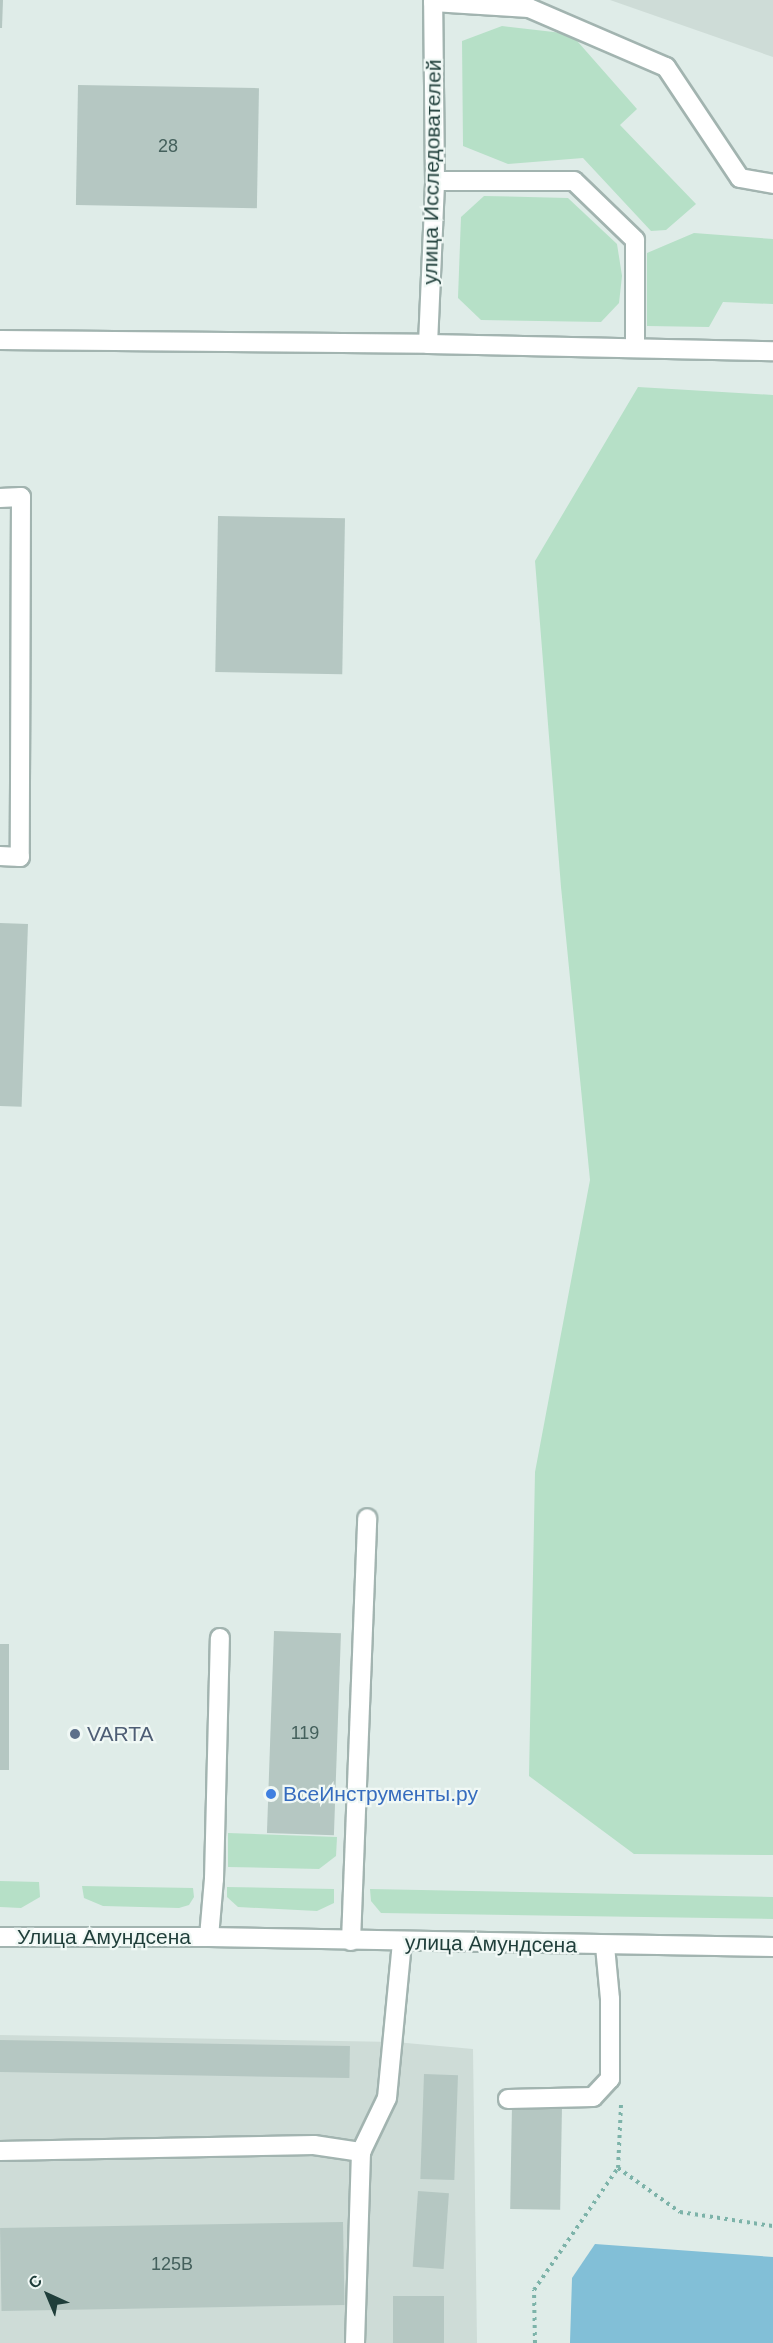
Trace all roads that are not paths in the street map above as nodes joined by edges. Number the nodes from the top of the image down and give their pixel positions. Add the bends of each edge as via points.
1 (433, 1) edge
2 (435, 181) junction
3 (773, 184) edge
4 (0, 340) edge
5 (428, 344) junction
6 (635, 348) junction
7 (773, 351) edge
8 (0, 498) edge
9 (0, 856) edge
10 (367, 1518) dead end
11 (220, 1638) dead end
12 (0, 1937) edge
13 (209, 1937) junction
14 (351, 1941) junction
15 (402, 1943) junction
16 (605, 1946) junction
17 (773, 1947) edge
18 (508, 2099) dead end
19 (0, 2151) edge
20 (361, 2152) junction
21 (355, 2343) edge

1 - 2 street, улица Исследователей
1 - 3 street via 530,8 666,67 740,178
2 - 5 street, улица Исследователей
2 - 6 street via 574,181 635,240
4 - 5 street
5 - 6 street
6 - 7 street
8 - 9 street via 21,497 20,856
10 - 14 street
11 - 13 street
12 - 13 street, Улица Амундсена
13 - 14 street, улица Амундсена
14 - 15 street, улица Амундсена
15 - 16 street, улица Амундсена
15 - 20 street via 387,2098
16 - 17 street, улица Амундсена
16 - 18 street via 610,1999 610,2079 593,2097
19 - 20 street via 314,2145
20 - 21 street

